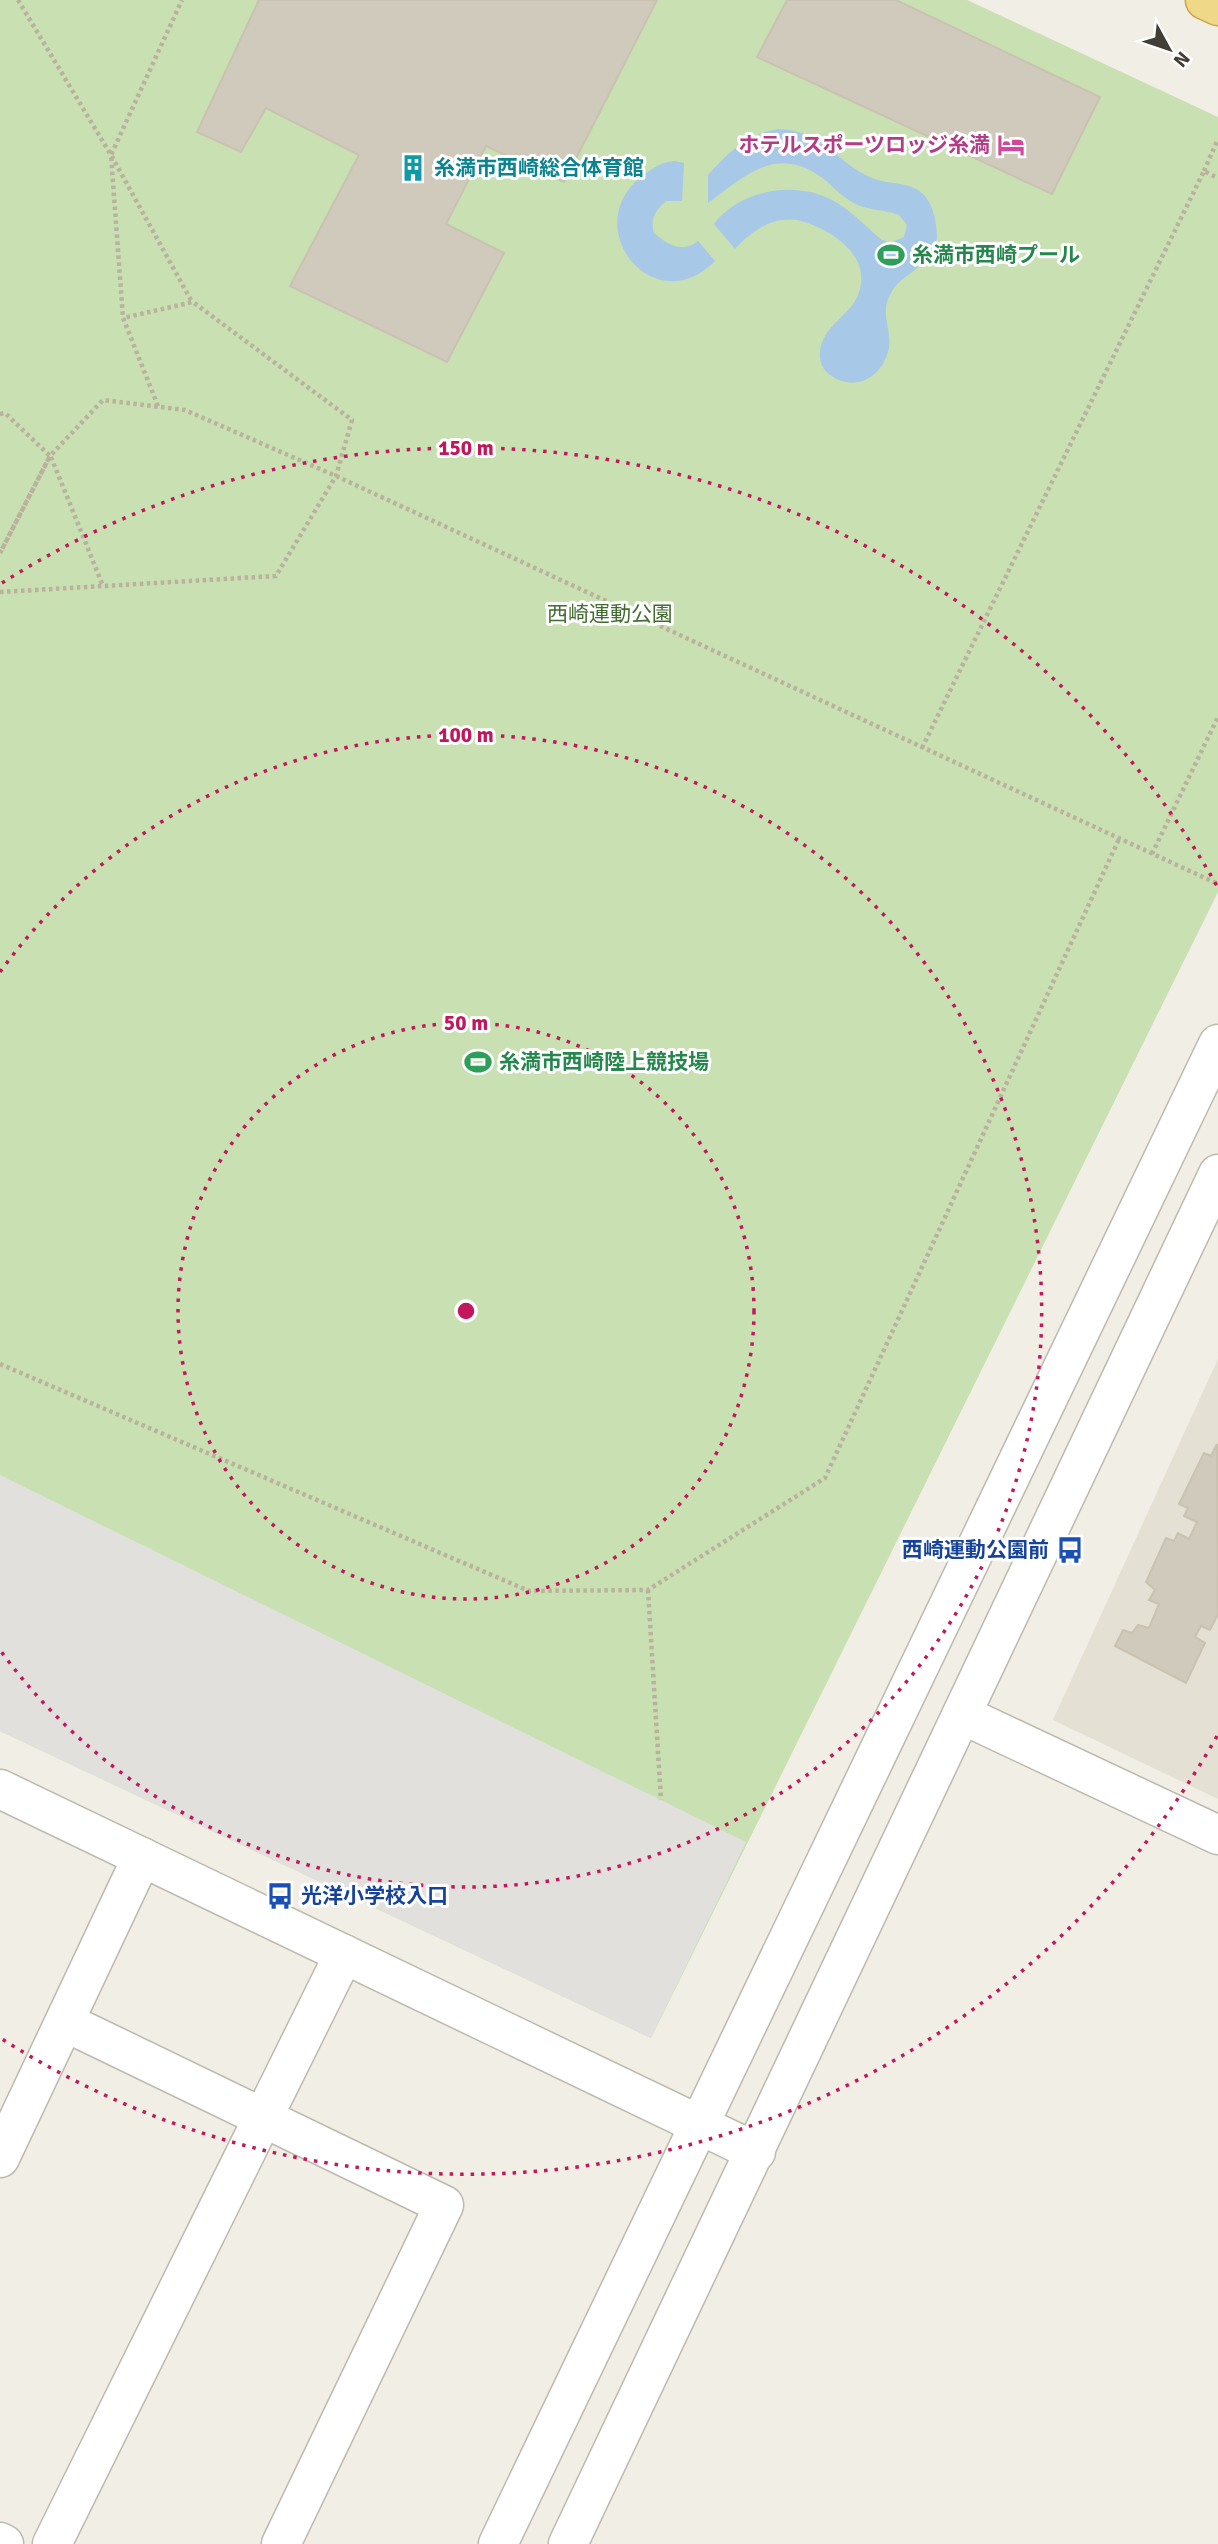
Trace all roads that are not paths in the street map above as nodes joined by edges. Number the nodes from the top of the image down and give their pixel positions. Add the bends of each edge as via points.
1 (1205, 0) edge
2 (1218, 6) edge
3 (1218, 1044) edge
4 (1218, 1174) edge
5 (963, 1715) junction
6 (0, 1789) edge
7 (1218, 1835) edge
8 (142, 1857) junction
9 (344, 1954) junction
10 (65, 2022) junction
11 (264, 2119) junction
12 (698, 2124) junction
13 (756, 2152) junction
14 (0, 2158) edge
15 (52, 2544) edge
16 (281, 2544) edge
17 (498, 2544) edge
18 (568, 2544) edge

1 - 2 highway
3 - 12 street
4 - 5 street
5 - 7 street
5 - 13 street
6 - 8 street
8 - 9 street
8 - 10 street
9 - 11 street
9 - 12 street
10 - 11 street
10 - 14 street
11 - 15 street
11 - 16 street via 444,2205
12 - 13 street
12 - 17 street
13 - 18 street

